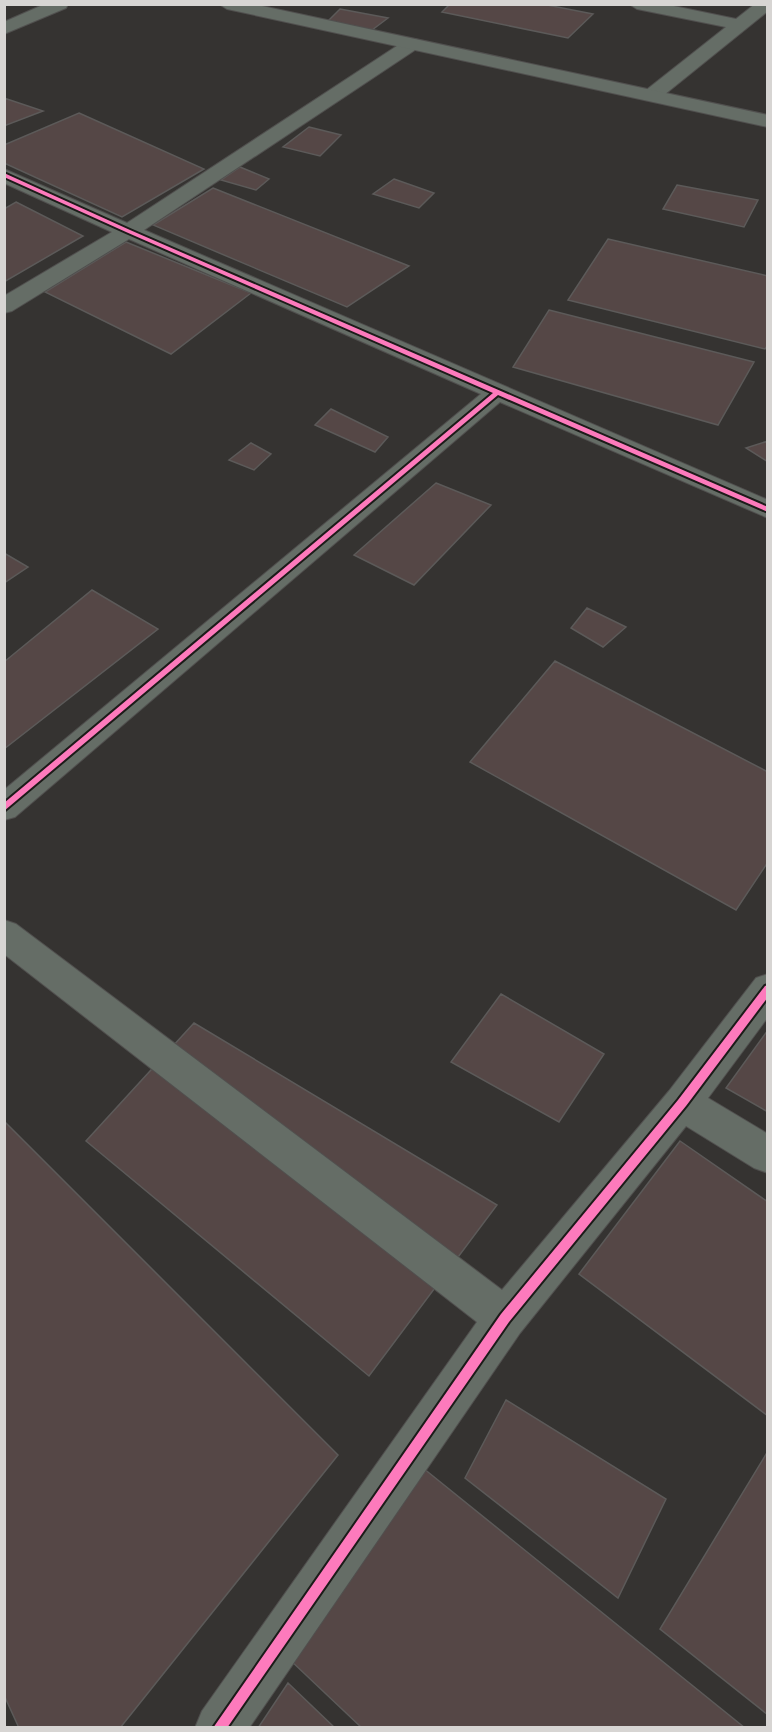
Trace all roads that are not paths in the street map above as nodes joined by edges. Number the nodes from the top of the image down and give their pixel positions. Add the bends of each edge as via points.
1 (60, 4) edge
2 (227, 4) edge
3 (636, 4) edge
4 (766, 4) edge
5 (740, 25) junction
6 (4, 29) edge
7 (412, 44) junction
8 (652, 95) junction
9 (768, 121) edge
10 (4, 175) edge
11 (128, 231) junction
12 (4, 306) edge
13 (498, 392) junction
14 (768, 510) edge
15 (4, 808) edge
16 (4, 934) edge
17 (768, 989) edge
18 (681, 1103) junction
19 (768, 1155) edge
20 (505, 1318) junction
21 (219, 1728) edge

1 - 6 street
2 - 7 street
3 - 5 street
4 - 5 street
5 - 8 street
7 - 8 street
7 - 11 street
8 - 9 street
10 - 11 street
11 - 12 street
11 - 13 street
13 - 14 street
13 - 15 street
16 - 20 street
17 - 18 street
18 - 19 street
18 - 20 street
20 - 21 street

